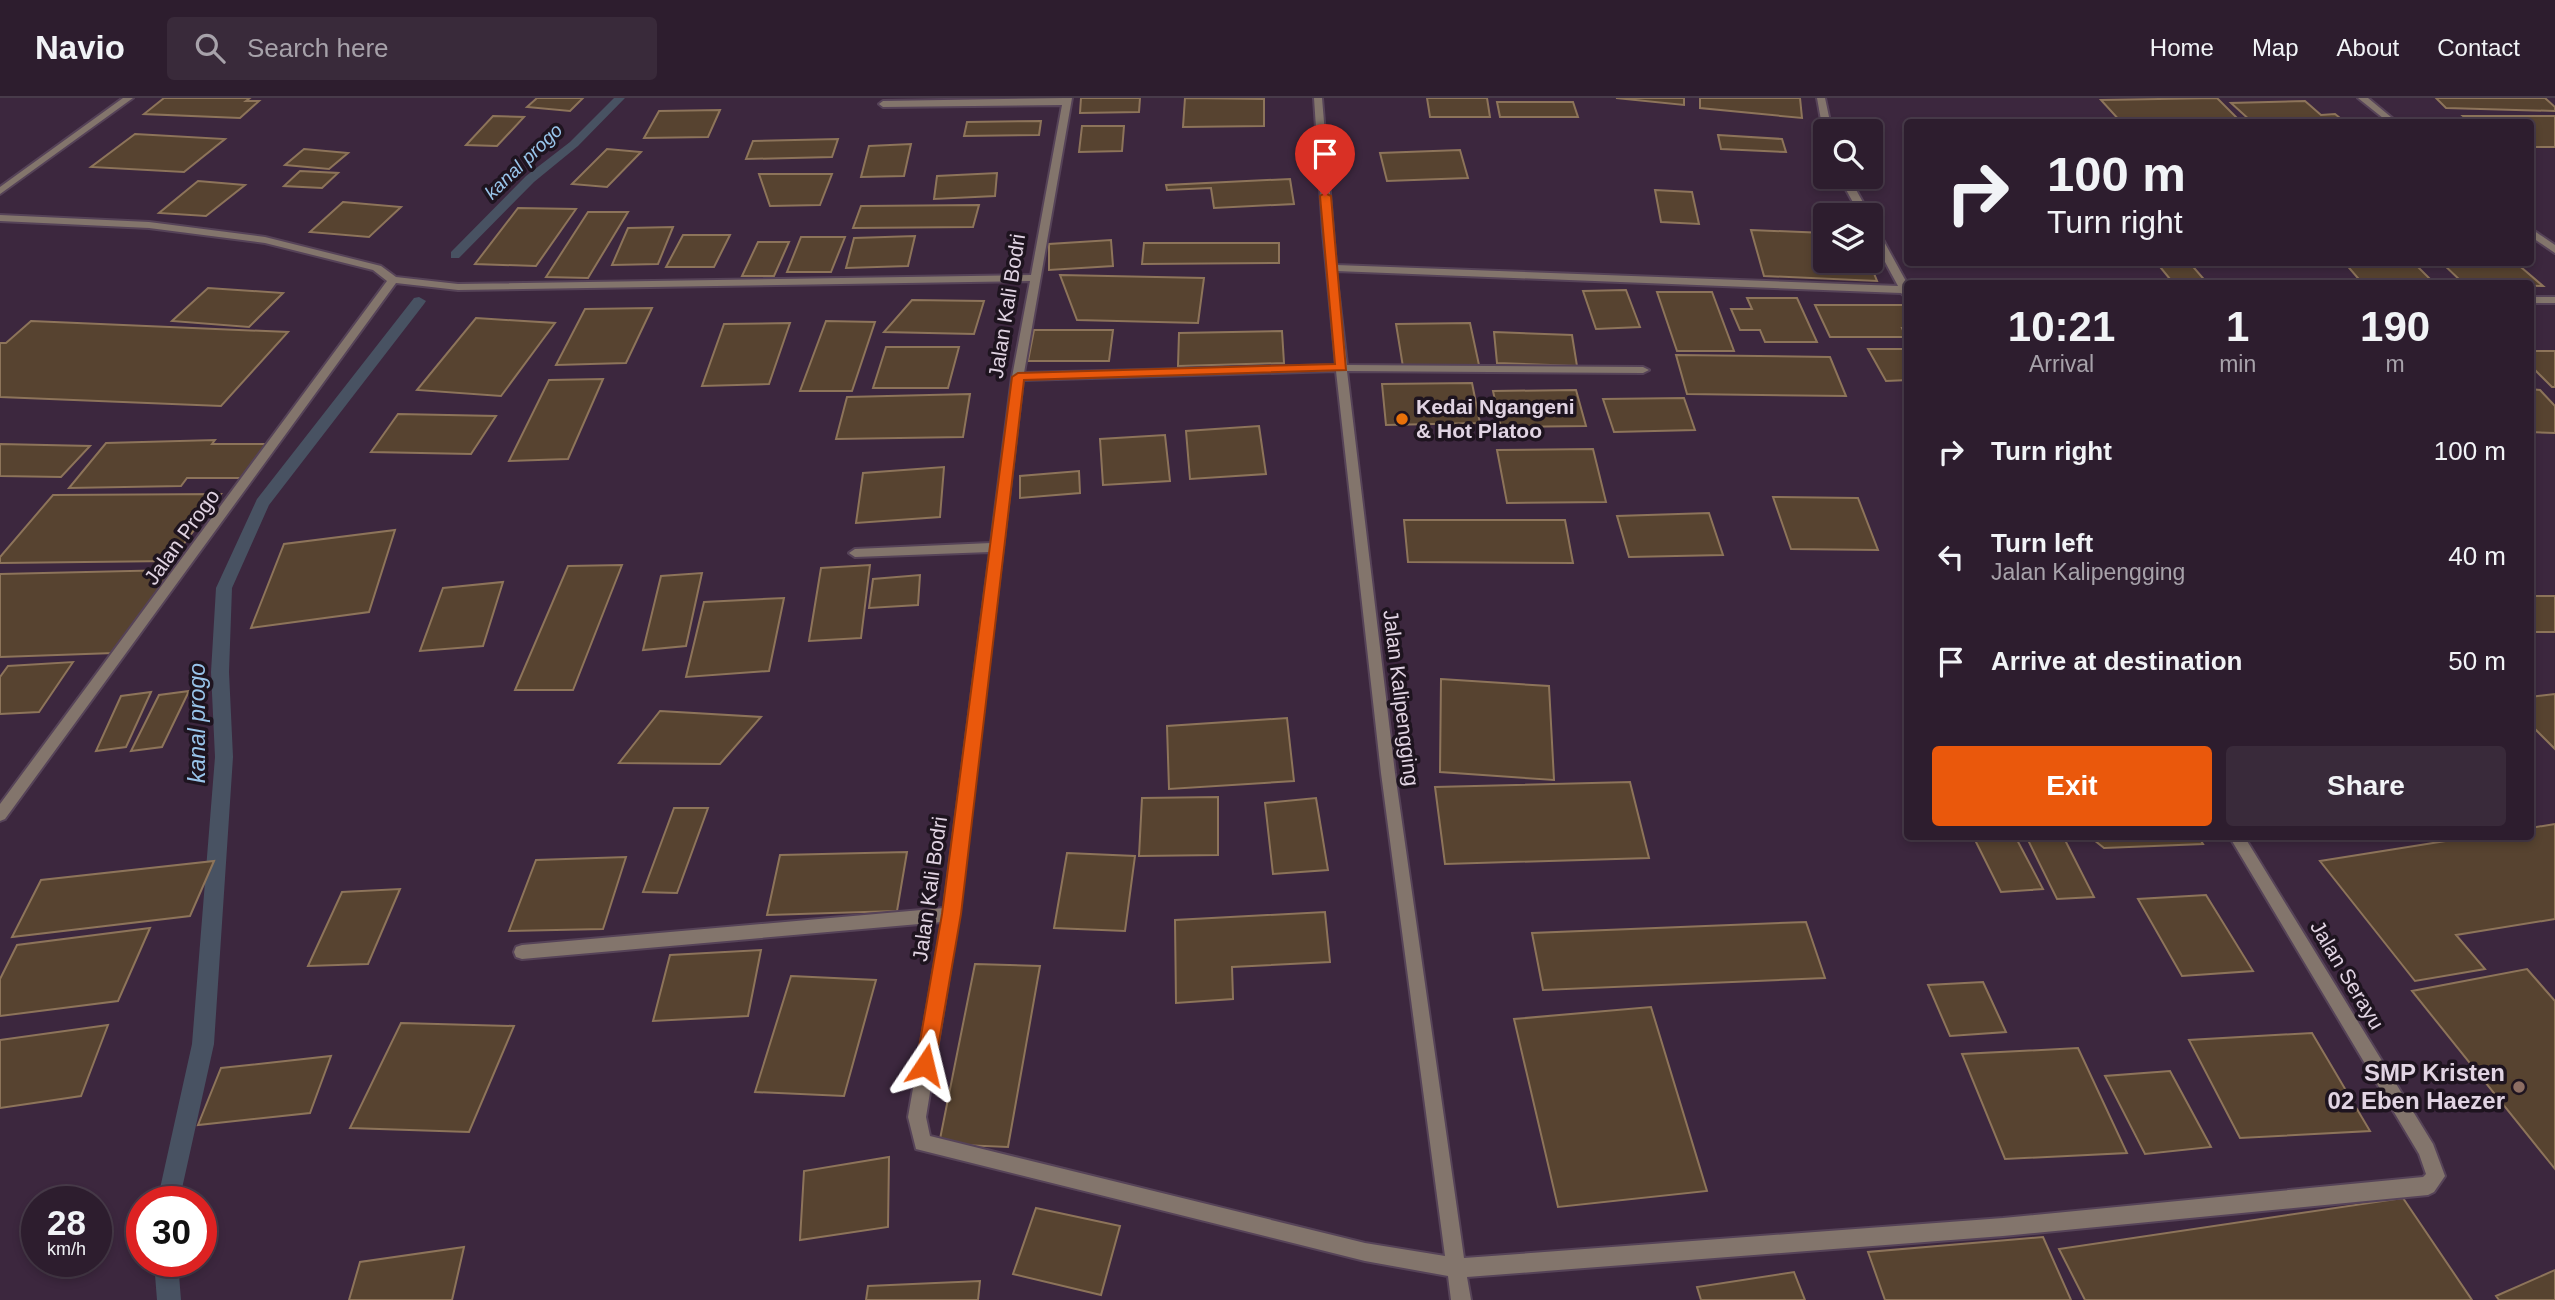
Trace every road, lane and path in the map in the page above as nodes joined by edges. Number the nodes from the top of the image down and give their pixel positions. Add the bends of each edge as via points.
1 (128, 98) edge
2 (1318, 98) edge
3 (1821, 98) edge
4 (2362, 98) edge
5 (1068, 100) edge
6 (883, 104) dead end
7 (1825, 119) edge
8 (2389, 119) edge
9 (0, 191) edge
10 (0, 218) edge
11 (2534, 233) edge
12 (1883, 249) edge
13 (2555, 250) edge
14 (1331, 268) junction
15 (1034, 278) junction
16 (393, 280) junction
17 (1904, 288) edge
18 (1904, 292) edge
19 (2534, 300) edge
20 (2555, 300) edge
21 (1342, 368) junction
22 (1643, 370) dead end
23 (1018, 377) junction
24 (997, 547) junction
25 (855, 553) dead end
26 (0, 815) edge
27 (2238, 840) edge
28 (951, 914) junction
29 (522, 951) dead end
30 (1457, 1268) junction
31 (1461, 1300) edge

1 - 9 street
2 - 14 street, Jalan Kalipengging
3 - 7 street
4 - 8 street
5 - 6 street
5 - 15 street, Jalan Kali Bodri
10 - 16 street via 149,225 265,240 377,268
11 - 13 street
12 - 17 street
14 - 18 street
14 - 21 street, Jalan Kalipengging
15 - 16 street via 458,287
15 - 23 street, Jalan Kali Bodri
16 - 26 street, Jalan Progo
19 - 20 street
21 - 22 street
21 - 23 street
21 - 30 street, Jalan Kalipengging via 1384,739
23 - 24 street, Jalan Kali Bodri
24 - 25 street
24 - 28 street, Jalan Kali Bodri
27 - 30 street, Jalan Serayu via 2427,1150 2436,1176 2428,1186 2003,1227
28 - 29 street
28 - 30 street, Jalan Kali Bodri via 917,1117 922,1143 1365,1252
30 - 31 street, Jalan Kalipengging

